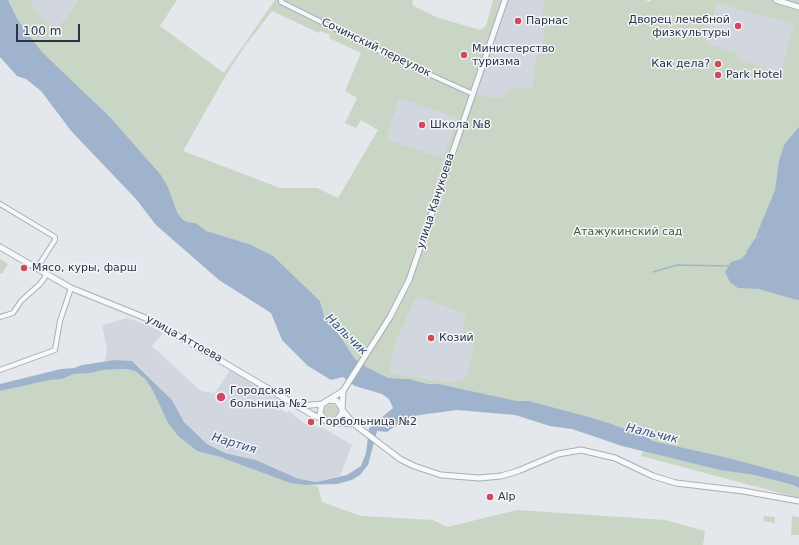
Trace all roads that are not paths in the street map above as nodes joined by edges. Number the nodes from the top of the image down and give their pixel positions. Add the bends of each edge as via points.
1 (281, 0) edge
2 (505, 0) edge
3 (776, 0) edge
4 (799, 7) edge
5 (473, 94) junction
6 (0, 204) edge
7 (0, 247) edge
8 (37, 268) junction
9 (47, 274) junction
10 (71, 288) junction
11 (0, 317) edge
12 (0, 370) edge
13 (343, 391) junction
14 (325, 402) junction
15 (300, 406) junction
16 (342, 408) junction
17 (325, 420) junction
18 (336, 421) junction
19 (354, 424) junction
20 (799, 501) edge

1 - 5 street, Сочинский переулок via 400,61
2 - 5 street, улица Канукоева
3 - 4 street
5 - 13 street, улица Канукоева via 409,280 393,313
6 - 8 street via 55,237
7 - 8 street, улица Аттоева
8 - 9 street, улица Аттоева
9 - 10 street, улица Аттоева
9 - 11 street via 13,313
10 - 12 street via 60,321 55,350
10 - 15 street, улица Аттоева via 153,321
13 - 14 street
13 - 16 street
14 - 15 street
14 - 16 street via 337,401
14 - 17 street via 320,413
15 - 17 street, улица Аттоева
16 - 18 street via 341,416
16 - 19 street
17 - 18 street
18 - 19 street
19 - 20 street via 394,455 414,466 449,476 484,478 510,474 558,454 581,450 615,458 676,483

